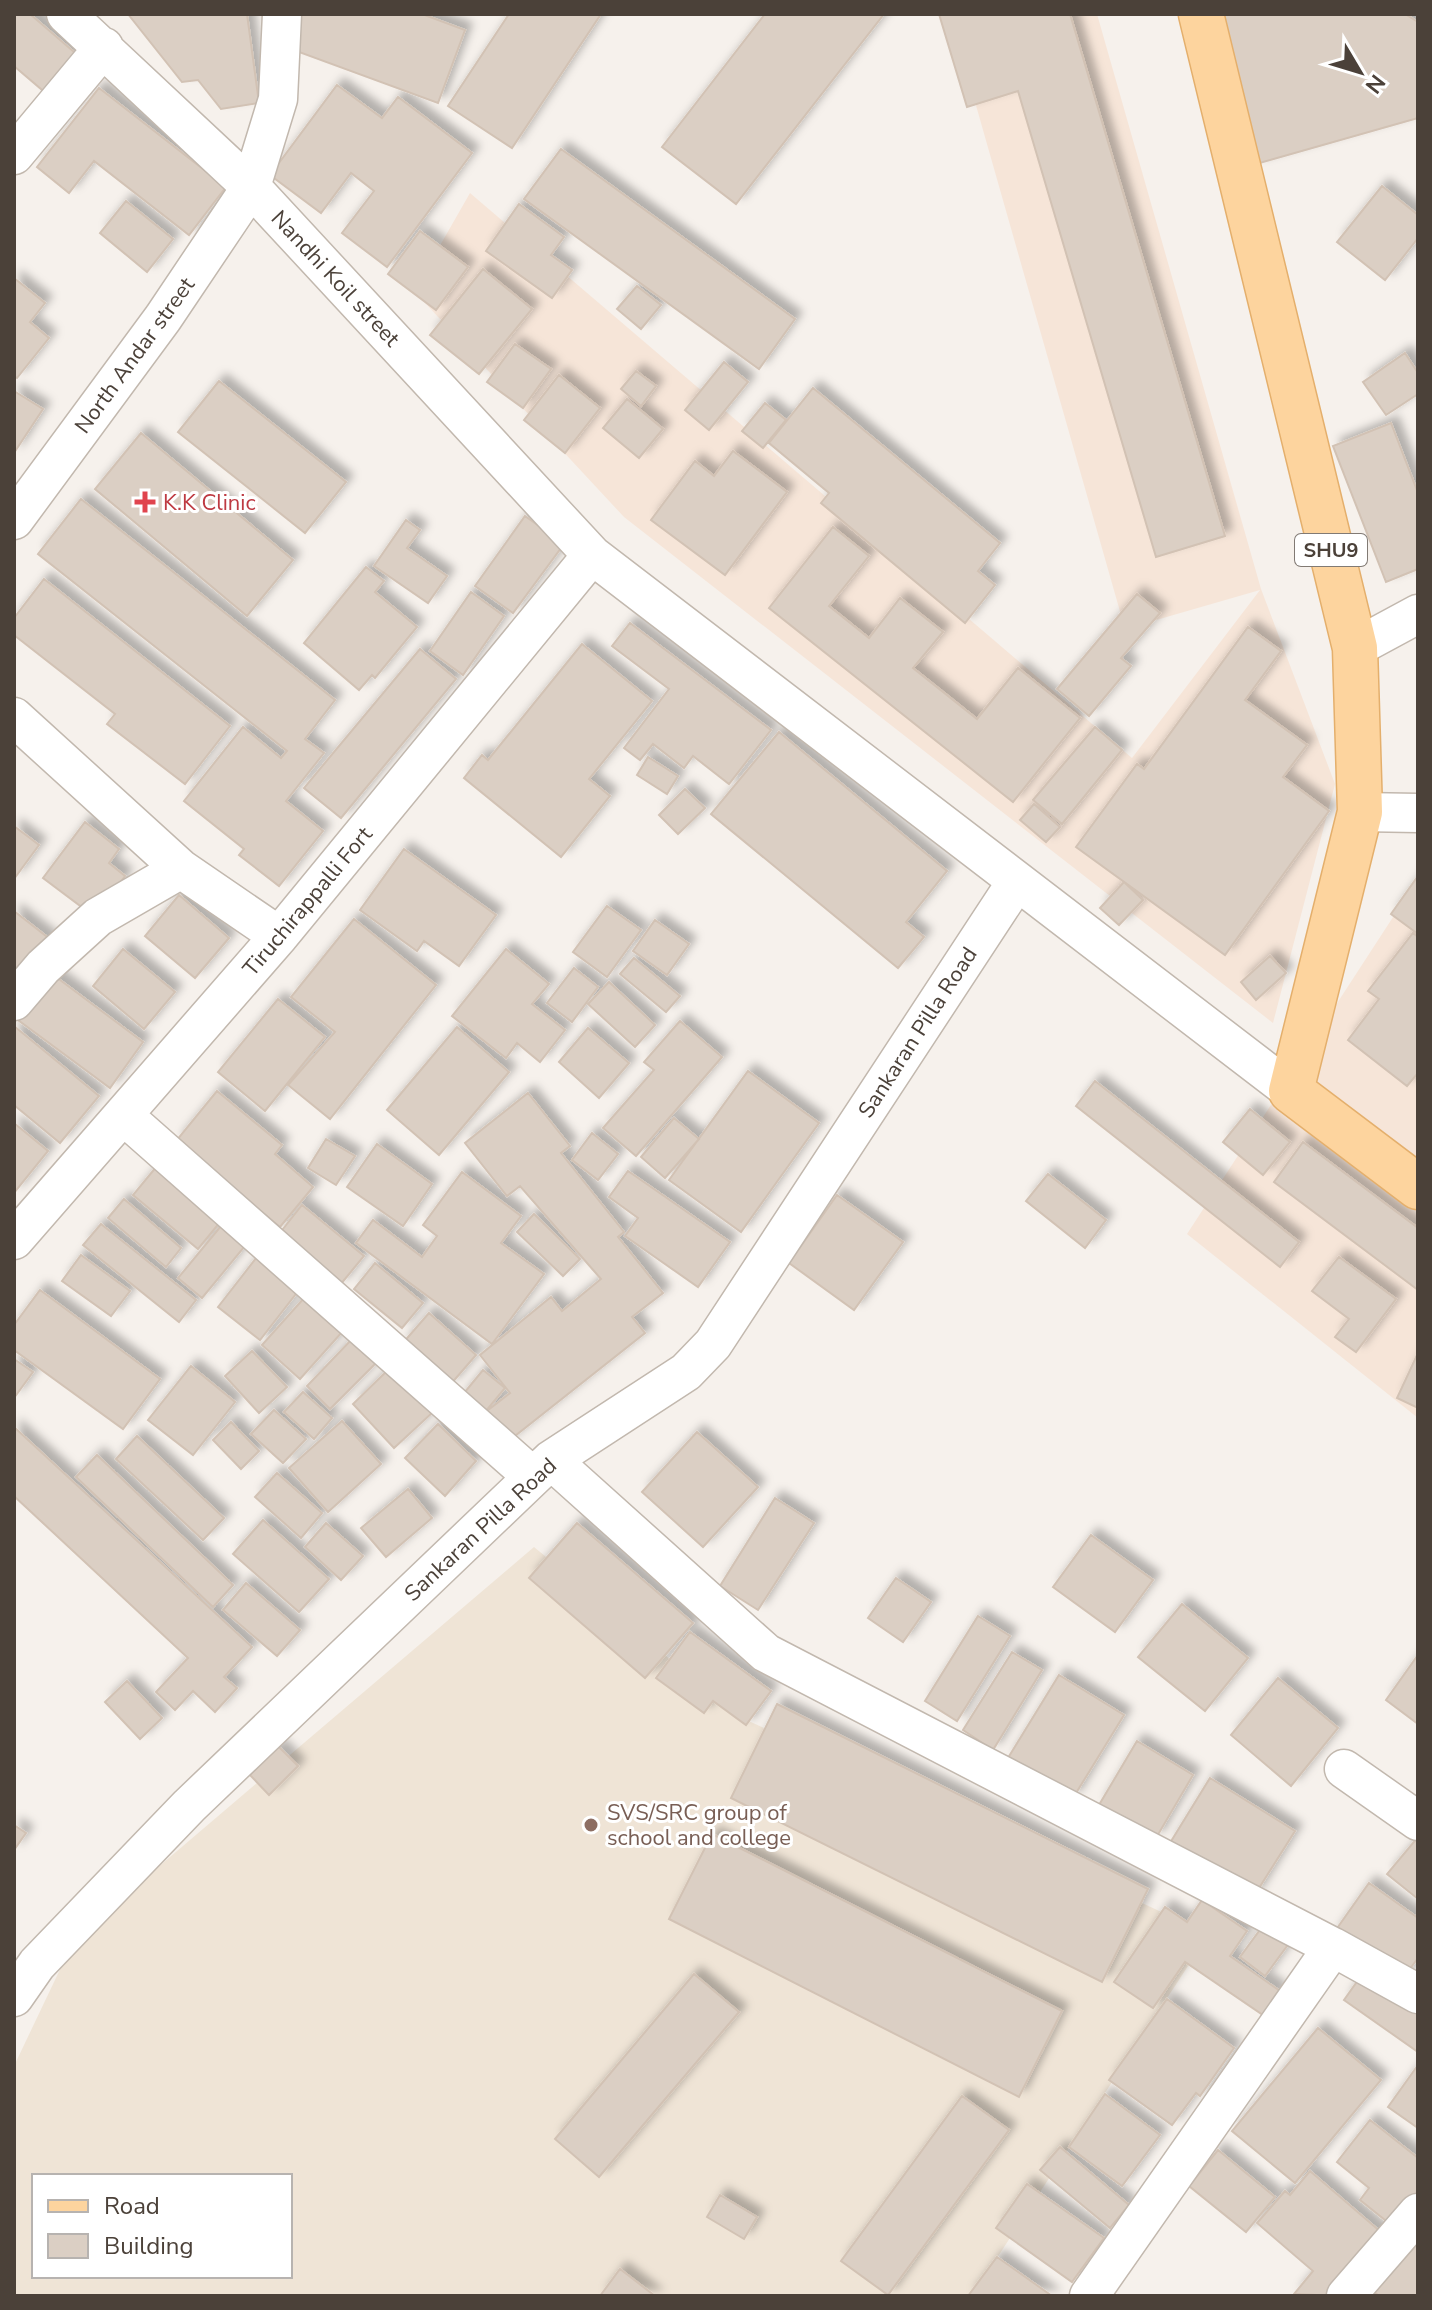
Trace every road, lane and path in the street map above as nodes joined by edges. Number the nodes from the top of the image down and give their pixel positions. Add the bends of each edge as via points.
1 (66, 14) edge
2 (282, 14) edge
3 (1201, 14) edge
4 (104, 47) junction
5 (14, 155) edge
6 (251, 187) junction
7 (14, 520) edge
8 (592, 555) junction
9 (1418, 614) edge
10 (1355, 648) junction
11 (14, 717) edge
12 (1360, 812) junction
13 (1418, 813) edge
14 (181, 869) junction
15 (1017, 881) junction
16 (279, 936) junction
17 (14, 1001) edge
18 (1291, 1091) junction
19 (124, 1116) junction
20 (1418, 1187) edge
21 (14, 1240) edge
22 (542, 1468) junction
23 (1344, 1769) dead end
24 (1418, 1821) edge
25 (1333, 1947) junction
26 (1418, 1994) edge
27 (14, 1997) edge
28 (1418, 2213) edge
29 (1089, 2296) edge
30 (1346, 2296) edge

1 - 4 street, Nandhi Koil street
2 - 6 street, North Andar street via 278,99
3 - 10 main road, SHU9
4 - 5 street
4 - 6 street, Nandhi Koil street
6 - 7 street, North Andar street via 163,318
6 - 8 street, Nandhi Koil street
8 - 15 street, Nandhi Koil street
8 - 16 street, Tiruchirappalli Fort
9 - 10 street
10 - 12 main road, SHU9
11 - 14 street
12 - 13 street
12 - 18 main road, SHU9
14 - 16 street
14 - 17 street via 98,917
15 - 18 street, Nandhi Koil street
15 - 22 street, Sankaran Pilla Road via 713,1344 686,1372
16 - 19 street, Tiruchirappalli Fort
18 - 20 main road
19 - 21 street, Tiruchirappalli Fort
19 - 22 street
22 - 25 street via 766,1653
22 - 27 street, Sankaran Pilla Road via 189,1806 37,1964
23 - 24 street
25 - 26 street
25 - 29 street
28 - 30 street

